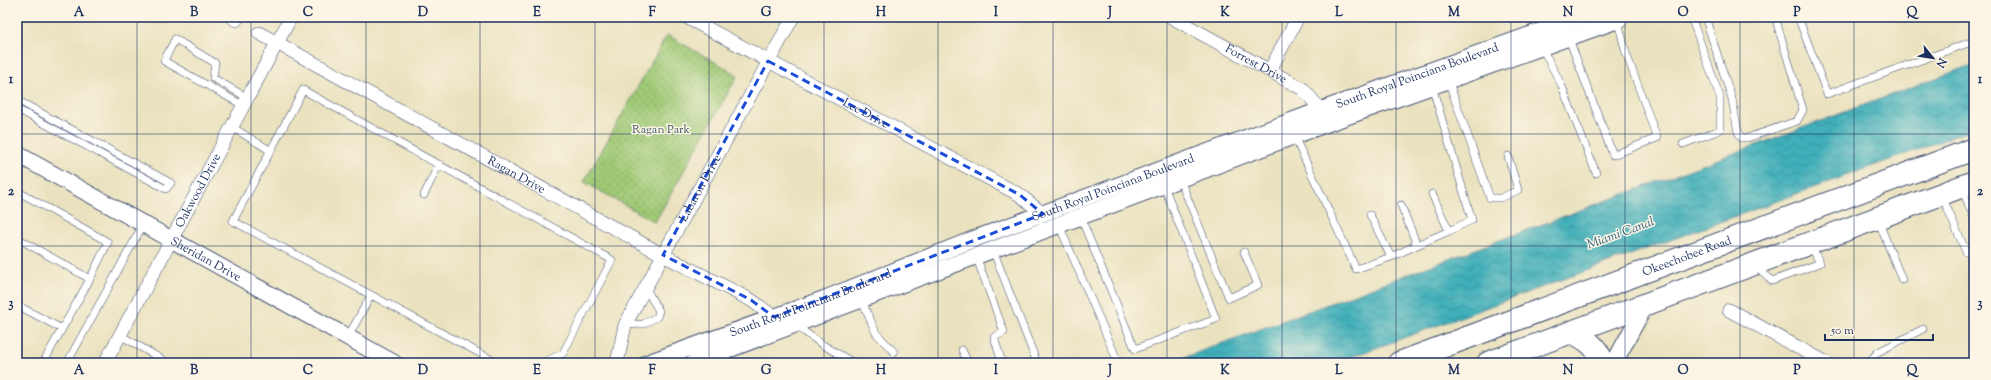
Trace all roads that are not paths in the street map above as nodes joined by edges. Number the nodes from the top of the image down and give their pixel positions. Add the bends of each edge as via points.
1 (292, 17) edge
2 (686, 17) edge
3 (793, 17) edge
4 (1171, 17) edge
5 (1298, 17) edge
6 (1580, 17) edge
7 (1691, 17) edge
8 (1706, 17) edge
9 (1775, 17) edge
10 (1798, 17) edge
11 (1619, 19) edge
12 (259, 33) dead end
13 (1569, 39) junction
14 (1974, 41) edge
15 (277, 43) junction
16 (1542, 48) junction
17 (768, 61) junction
18 (1270, 70) junction
19 (1448, 80) junction
20 (1432, 86) junction
21 (17, 100) edge
22 (246, 102) junction
23 (17, 109) edge
24 (1326, 116) junction
25 (232, 127) junction
26 (1294, 136) junction
27 (1683, 144) dead end
28 (1974, 149) edge
29 (271, 151) junction
30 (17, 154) edge
31 (1508, 156) dead end
32 (440, 164) junction
33 (1596, 173) dead end
34 (1180, 180) junction
35 (1164, 186) junction
36 (1959, 188) edge
37 (17, 191) edge
38 (1432, 194) dead end
39 (424, 195) dead end
40 (1401, 205) dead end
41 (1043, 214) junction
42 (1370, 215) dead end
43 (1081, 218) junction
44 (1877, 218) junction
45 (1974, 218) edge
46 (144, 223) junction
47 (1059, 226) junction
48 (1449, 231) junction
49 (17, 238) edge
50 (172, 239) junction
51 (1417, 245) junction
52 (1974, 249) edge
53 (993, 250) junction
54 (1700, 251) junction
55 (1244, 252) dead end
56 (663, 254) junction
57 (976, 256) junction
58 (1391, 257) junction
59 (90, 279) junction
60 (1902, 280) dead end
61 (645, 287) junction
62 (371, 295) junction
63 (862, 301) junction
64 (1646, 304) junction
65 (17, 305) edge
66 (1729, 310) dead end
67 (774, 317) junction
68 (624, 325) junction
69 (795, 325) junction
70 (62, 329) junction
71 (1923, 329) dead end
72 (1571, 332) junction
73 (120, 335) junction
74 (348, 337) junction
75 (962, 350) dead end
76 (894, 352) dead end
77 (43, 363) edge
78 (67, 363) edge
79 (105, 363) edge
80 (168, 363) edge
81 (394, 363) edge
82 (498, 363) edge
83 (543, 363) edge
84 (617, 363) edge
85 (647, 363) edge
86 (693, 363) edge
87 (854, 363) edge
88 (968, 363) edge
89 (1002, 363) edge
90 (1037, 363) edge
91 (1116, 363) edge
92 (1399, 363) edge
93 (1488, 363) edge
94 (1603, 363) edge
95 (1614, 363) edge
96 (1827, 363) edge
97 (1868, 363) edge

1 - 15 street, Oakwood Drive
2 - 17 street, Lee Drive
3 - 17 street, Labaron Drive
4 - 18 street, Forrest Drive
5 - 18 street
6 - 24 street, South Royal Poinciana Boulevard
7 - 27 lane via 1720,97 1720,130
8 - 9 lane via 1728,85 1738,132 1742,138 1747,138 1798,121 1803,110
10 - 14 lane via 1827,94
11 - 13 street, South Royal Poinciana Boulevard
11 - 13 lane via 1625,50 1657,138 1613,155
12 - 15 street, Ragan Drive
13 - 16 street, South Royal Poinciana Boulevard
15 - 22 street, Oakwood Drive
15 - 56 street, Ragan Drive
16 - 19 street, South Royal Poinciana Boulevard
16 - 33 lane via 1561,84
17 - 41 street, Lee Drive via 1020,195
17 - 56 street, Labaron Drive
18 - 24 street, Forrest Drive via 1303,89
19 - 20 street, South Royal Poinciana Boulevard
19 - 31 lane via 1490,198 1502,198 1518,190
20 - 24 street, South Royal Poinciana Boulevard
20 - 48 lane via 1472,220
21 - 23 lane via 171,183 166,189
22 - 22 lane via 214,78 215,63 175,39 164,61
22 - 25 street, Oakwood Drive
24 - 26 street, South Royal Poinciana Boulevard
24 - 41 street, South Royal Poinciana Boulevard
25 - 29 lane
25 - 50 street, Oakwood Drive
26 - 34 street, South Royal Poinciana Boulevard
26 - 58 lane via 1356,269
28 - 54 highway, Okeechobee Road
29 - 32 lane via 303,90
29 - 62 lane via 233,221
30 - 46 street, Sheridan Drive
32 - 39 lane
32 - 83 lane via 612,260 563,353
34 - 35 street, South Royal Poinciana Boulevard
34 - 55 lane via 1229,298 1258,285
35 - 43 street, South Royal Poinciana Boulevard
35 - 43 lane via 1216,319 1135,349
36 - 44 highway
36 - 45 lane
36 - 52 lane via 1966,252
37 - 59 lane via 108,242
38 - 48 lane
40 - 51 lane
41 - 67 street, South Royal Poinciana Boulevard
42 - 58 lane
43 - 47 street, South Royal Poinciana Boulevard
44 - 60 lane
44 - 64 highway
46 - 50 street, Sheridan Drive
46 - 78 lane
47 - 53 street, South Royal Poinciana Boulevard
47 - 91 lane via 1118,362
48 - 51 lane
49 - 59 lane
50 - 73 street, Oakwood Drive
50 - 74 street, Sheridan Drive
51 - 58 lane
53 - 57 street, South Royal Poinciana Boulevard
53 - 90 lane
54 - 64 highway via 1662,282
54 - 92 highway, Okeechobee Road
56 - 61 street, Labaron Drive
56 - 67 street, Ragan Drive via 751,300
57 - 63 street, South Royal Poinciana Boulevard
57 - 89 lane via 1004,332 994,337
59 - 70 lane
61 - 68 street, Labaron Drive
61 - 68 lane via 659,311 657,317 643,324
62 - 74 lane
62 - 82 lane
63 - 69 street, South Royal Poinciana Boulevard
63 - 76 lane via 876,333
64 - 72 highway
64 - 95 street
65 - 70 lane
66 - 96 street
67 - 85 street, South Royal Poinciana Boulevard
68 - 84 street, Labaron Drive
69 - 86 street, South Royal Poinciana Boulevard
69 - 87 lane
70 - 77 lane
71 - 97 lane via 1878,352
72 - 93 highway
72 - 94 highway via 1587,340
73 - 79 street, Oakwood Drive
73 - 80 lane
74 - 81 street, Sheridan Drive
75 - 88 lane

